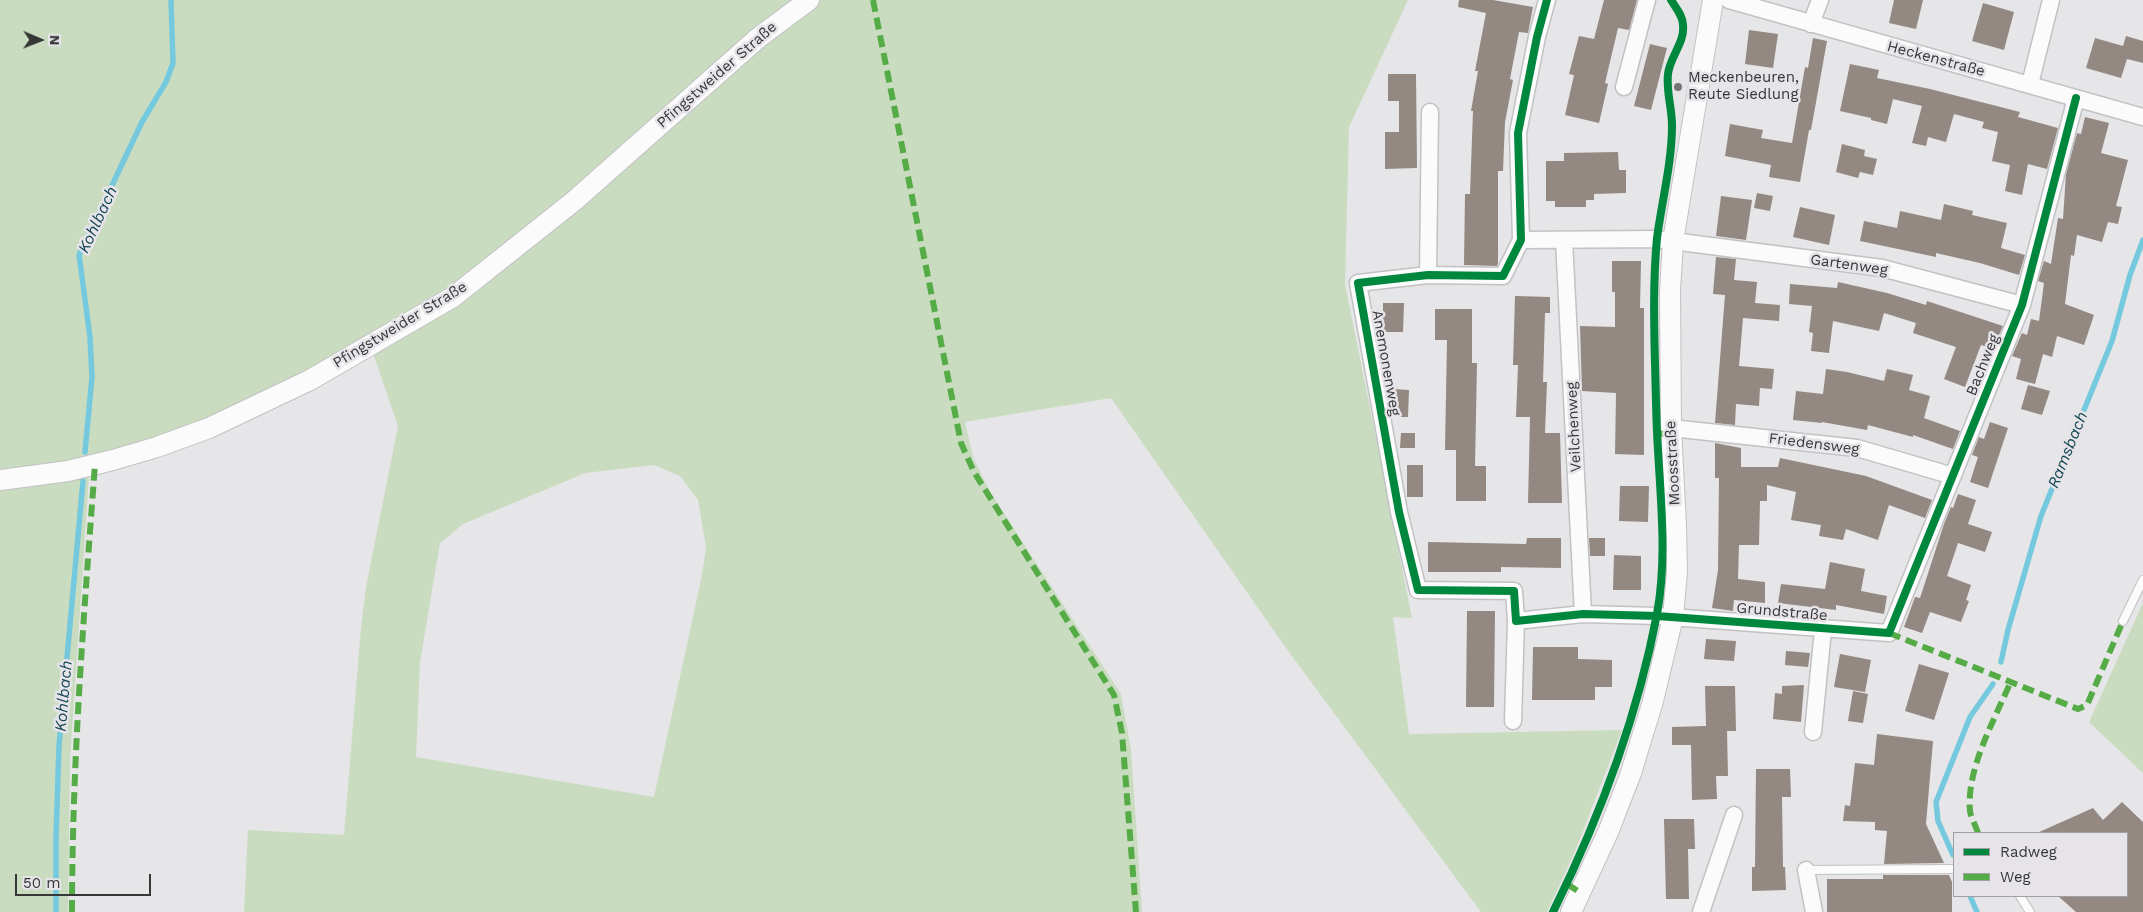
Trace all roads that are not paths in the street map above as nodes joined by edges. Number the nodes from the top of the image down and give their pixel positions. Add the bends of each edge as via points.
1 (809, 0) edge
2 (1547, 0) edge
3 (1647, 0) edge
4 (1712, 0) edge
5 (1730, 0) edge
6 (1820, 0) edge
7 (2051, 0) edge
8 (1811, 24) junction
9 (2030, 84) junction
10 (1624, 87) dead end
11 (2076, 98) junction
12 (1430, 112) dead end
13 (2143, 117) edge
14 (1521, 240) junction
15 (1564, 240) junction
16 (1673, 241) junction
17 (1428, 275) junction
18 (2022, 304) junction
19 (1671, 428) junction
20 (1953, 476) junction
21 (0, 480) edge
22 (2143, 580) edge
23 (1583, 614) junction
24 (1673, 617) junction
25 (1516, 621) junction
26 (2123, 621) dead end
27 (1823, 630) junction
28 (1889, 634) joint
29 (1513, 721) dead end
30 (1812, 732) dead end
31 (1734, 815) dead end
32 (1953, 869) edge
33 (1806, 870) joint
34 (2021, 897) edge
35 (1571, 912) edge
36 (1701, 912) edge
37 (1814, 912) edge
38 (2030, 912) edge

1 - 21 street, Pfingstweider Straße via 758,38 574,200 453,297 310,380 209,428 113,460 60,472
2 - 14 street, Anemonenweg via 1518,133
3 - 10 street
4 - 16 street, Moosstraße
5 - 8 street, Heckenstraße
6 - 8 street
7 - 9 street
8 - 9 street, Heckenstraße
9 - 11 street, Heckenstraße
11 - 13 street, Heckenstraße
11 - 18 street, Bachweg
12 - 17 street
14 - 15 street
14 - 17 street, Anemonenweg via 1503,276
15 - 16 street
15 - 23 street, Veilchenweg
16 - 18 street, Gartenweg via 1882,268
16 - 19 street, Moosstraße via 1669,339
17 - 25 street, Anemonenweg via 1358,283 1399,512 1418,590 1514,591
18 - 20 street, Bachweg
19 - 20 street, Friedensweg via 1857,448
19 - 24 street, Moosstraße via 1677,572
20 - 28 street, Bachweg
22 - 26 lane
23 - 24 street
23 - 25 street
24 - 27 street, Grundstraße
24 - 35 street, Moosstraße via 1653,701 1631,773
25 - 29 street, Anemonenweg
27 - 28 street, Grundstraße
27 - 30 street
31 - 36 street
32 - 33 lane
33 - 37 street
34 - 38 lane

